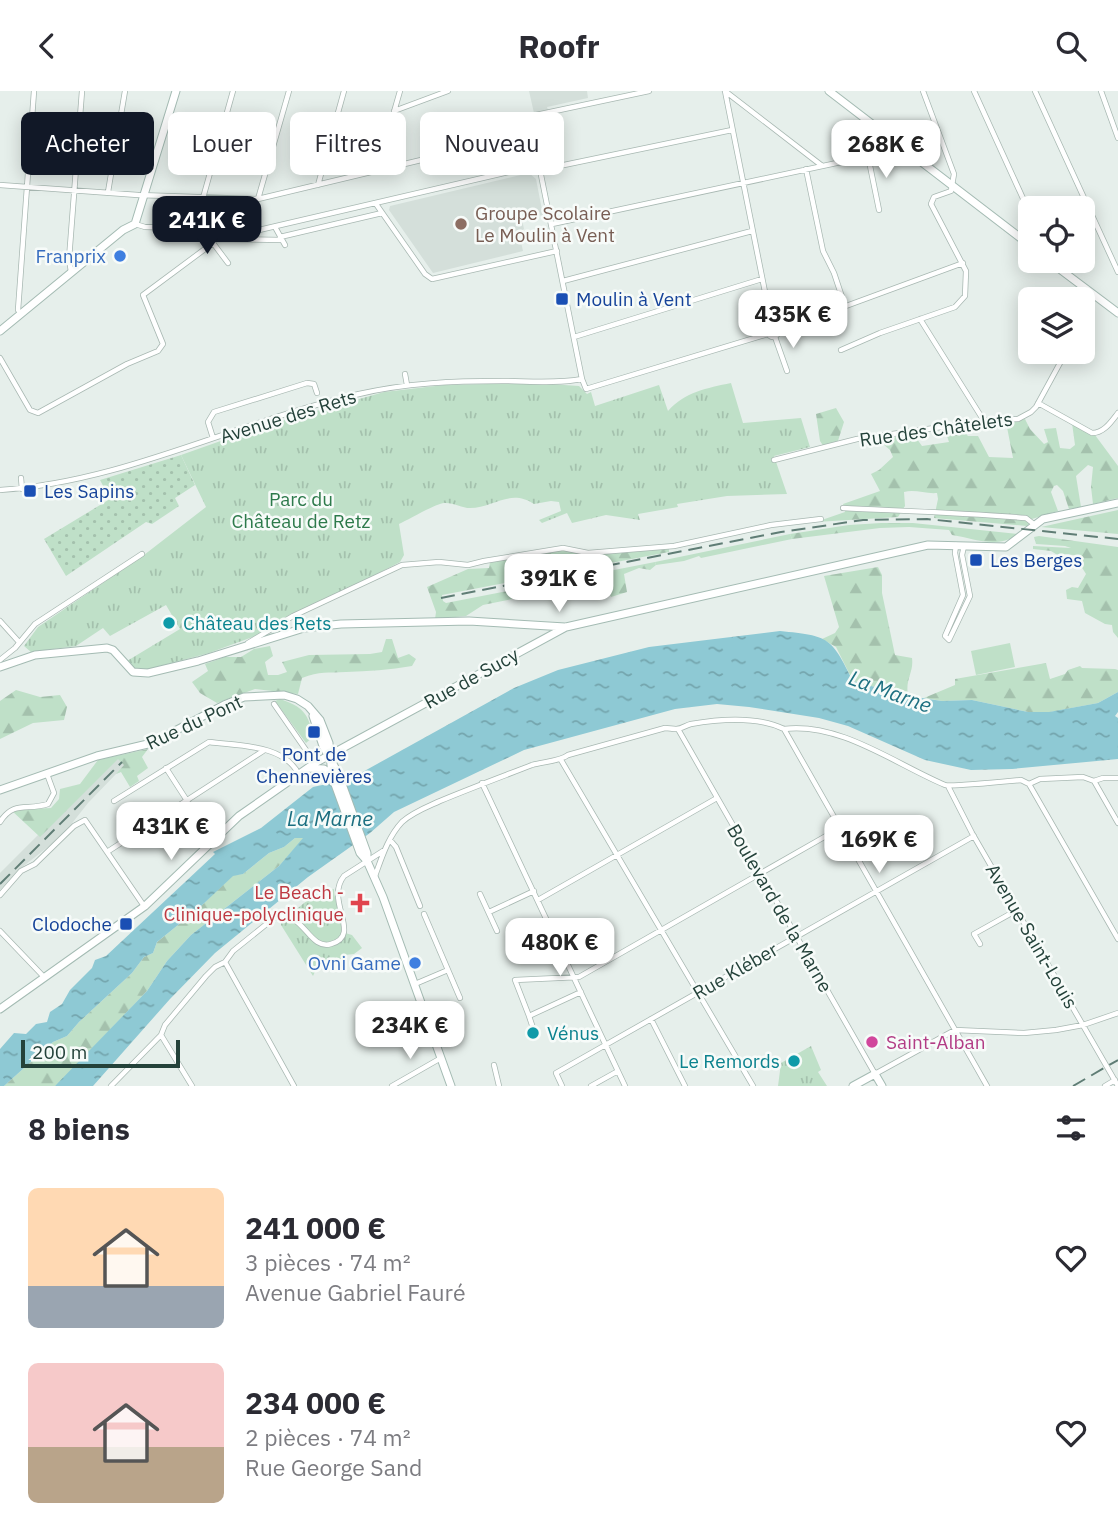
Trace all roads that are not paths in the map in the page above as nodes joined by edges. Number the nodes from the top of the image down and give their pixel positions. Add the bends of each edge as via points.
1 (34, 91) edge
2 (82, 91) edge
3 (125, 91) edge
4 (176, 91) edge
5 (233, 91) edge
6 (289, 91) edge
7 (344, 91) edge
8 (400, 91) edge
9 (447, 91) edge
10 (649, 91) edge
11 (725, 91) edge
12 (829, 91) edge
13 (923, 91) edge
14 (974, 91) edge
15 (1035, 91) edge
16 (1101, 91) edge
17 (394, 111) joint
18 (732, 130) junction
19 (1118, 138) edge
20 (903, 148) junction
21 (868, 156) junction
22 (406, 164) edge
23 (564, 165) edge
24 (821, 166) junction
25 (806, 169) junction
26 (360, 175) edge
27 (497, 175) edge
28 (541, 175) edge
29 (742, 182) junction
30 (0, 185) edge
31 (318, 185) junction
32 (27, 187) junction
33 (953, 187) junction
34 (75, 190) junction
35 (107, 192) junction
36 (145, 195) junction
37 (1022, 196) edge
38 (203, 198) junction
39 (258, 199) junction
40 (376, 204) junction
41 (879, 210) dead end
42 (382, 213) junction
43 (551, 223) junction
44 (135, 224) junction
45 (275, 227) junction
46 (213, 229) junction
47 (752, 231) junction
48 (1018, 236) edge
49 (213, 241) junction
50 (283, 241) junction
51 (557, 251) junction
52 (228, 263) dead end
53 (963, 263) junction
54 (1118, 272) edge
55 (71, 273) junction
56 (1065, 273) edge
57 (762, 279) junction
58 (563, 281) junction
59 (1083, 287) edge
60 (1095, 296) edge
61 (845, 306) junction
62 (1118, 313) edge
63 (21, 314) junction
64 (920, 319) junction
65 (772, 327) junction
66 (0, 331) edge
67 (778, 331) junction
68 (768, 334) junction
69 (574, 337) junction
70 (775, 337) junction
71 (841, 351) dead end
72 (0, 358) edge
73 (1059, 364) edge
74 (787, 371) dead end
75 (405, 374) dead end
76 (582, 379) junction
77 (407, 385) junction
78 (317, 393) dead end
79 (1038, 403) junction
80 (1118, 414) edge
81 (984, 421) junction
82 (213, 438) junction
83 (774, 460) dead end
84 (21, 478) dead end
85 (22, 489) junction
86 (0, 490) edge
87 (1118, 503) edge
88 (844, 508) dead end
89 (821, 519) dead end
90 (1035, 524) junction
91 (960, 545) junction
92 (142, 554) dead end
93 (0, 621) edge
94 (566, 627) junction
95 (19, 642) junction
96 (247, 646) junction
97 (0, 660) edge
98 (0, 667) edge
99 (274, 704) dead end
100 (678, 729) junction
101 (784, 729) junction
102 (264, 751) junction
103 (329, 755) junction
104 (561, 760) junction
105 (312, 765) junction
106 (166, 767) junction
107 (47, 774) junction
108 (335, 774) junction
109 (299, 775) junction
110 (1118, 778) edge
111 (1094, 781) junction
112 (482, 783) junction
113 (1029, 784) junction
114 (948, 786) junction
115 (0, 790) edge
116 (717, 798) junction
117 (187, 800) junction
118 (114, 801) dead end
119 (0, 822) edge
120 (1118, 823) edge
121 (840, 828) junction
122 (974, 836) junction
123 (390, 840) junction
124 (213, 841) junction
125 (385, 849) junction
126 (107, 852) junction
127 (617, 855) junction
128 (367, 862) junction
129 (760, 874) junction
130 (374, 877) junction
131 (534, 891) junction
132 (875, 892) junction
133 (480, 894) dead end
134 (0, 895) edge
135 (538, 900) junction
136 (145, 907) junction
137 (421, 907) dead end
138 (1017, 910) junction
139 (489, 912) junction
140 (424, 914) dead end
141 (497, 930) dead end
142 (661, 930) junction
143 (0, 931) edge
144 (796, 936) junction
145 (1118, 939) edge
146 (980, 944) dead end
147 (225, 962) junction
148 (448, 970) junction
149 (44, 977) junction
150 (574, 978) junction
151 (415, 984) junction
152 (581, 992) junction
153 (698, 993) junction
154 (460, 998) dead end
155 (0, 1009) edge
156 (1118, 1013) edge
157 (529, 1016) junction
158 (651, 1019) junction
159 (1083, 1025) junction
160 (955, 1030) junction
161 (534, 1031) dead end
162 (162, 1035) junction
163 (606, 1045) junction
164 (441, 1058) junction
165 (494, 1065) dead end
166 (618, 1071) junction
167 (875, 1074) junction
168 (1116, 1083) edge
169 (111, 1086) edge
170 (192, 1086) edge
171 (295, 1086) edge
172 (392, 1086) edge
173 (451, 1086) edge
174 (499, 1086) edge
175 (562, 1086) edge
176 (591, 1086) edge
177 (625, 1086) edge
178 (685, 1086) edge
179 (752, 1086) edge
180 (853, 1086) edge
181 (882, 1086) edge
182 (987, 1086) edge
183 (1105, 1086) edge

1 - 32 street
2 - 34 street
3 - 35 street
4 - 36 main road
5 - 38 street
6 - 39 street
7 - 31 street
8 - 17 street
9 - 17 street
10 - 22 street via 536,115 463,150
11 - 18 street
11 - 24 street
12 - 20 main road
13 - 33 street via 954,174
14 - 37 street
15 - 54 street
16 - 19 street
18 - 23 street
18 - 29 street
20 - 21 street
20 - 33 main road
21 - 24 street
21 - 41 street
24 - 25 street
25 - 29 street
25 - 61 street via 823,251
26 - 31 street
27 - 40 street
28 - 43 street
29 - 43 street
29 - 47 street
30 - 32 street
31 - 39 street
32 - 34 street
32 - 63 street
33 - 48 main road
33 - 53 street via 931,204
34 - 35 street
34 - 55 street
35 - 36 street
36 - 38 street
36 - 44 main road
38 - 39 street
40 - 42 street
40 - 45 street
42 - 50 street
42 - 51 street via 432,279
43 - 51 street
44 - 46 street
44 - 55 main road
45 - 46 street
45 - 50 street
46 - 49 street
47 - 57 street
47 - 58 street
49 - 50 street
49 - 52 street
49 - 72 street via 143,295 163,344 158,351 38,413 30,409
51 - 58 street
53 - 61 street
53 - 64 street via 962,302
55 - 63 main road
56 - 59 main road
57 - 65 street
57 - 69 street
58 - 69 street
60 - 62 main road
61 - 67 street
63 - 66 main road
64 - 71 street
64 - 81 street
65 - 67 street
65 - 68 street
67 - 70 street
68 - 70 street
68 - 76 street, Avenue des Rets via 588,390
69 - 76 street
70 - 74 street
73 - 79 street, Rue des Châtelets
75 - 77 street
76 - 77 street, Avenue des Rets
77 - 82 street, Avenue des Rets via 314,406
78 - 82 street via 314,384 307,383 214,412 208,422
79 - 80 street via 1092,433 1098,433
79 - 81 street, Rue des Châtelets via 1018,419
81 - 83 street, Rue des Châtelets via 857,439
82 - 85 street, Avenue des Rets via 98,475
84 - 85 street
85 - 86 street, Avenue des Rets
87 - 90 main road
88 - 90 street via 955,512 1026,518
89 - 96 street via 674,546 588,553 563,548 463,566 439,562 401,565 293,616
90 - 91 main road, Rue de Sucy via 1006,547
91 - 91 street via 956,553 963,595 944,636 948,640 970,596
91 - 94 main road, Rue de Sucy via 928,545
92 - 95 street via 35,624
93 - 95 street
94 - 96 main road via 469,621 341,624 304,628
94 - 103 main road, Rue de Sucy
95 - 97 street
96 - 98 main road via 148,673 133,672 107,648 35,655
99 - 105 street
100 - 101 street via 725,720 775,724
100 - 104 street via 665,728
100 - 116 street, Boulevard de la Marne
101 - 114 street via 837,736
101 - 121 street
102 - 106 street via 209,742
102 - 109 street via 287,759
102 - 117 street
103 - 105 main road, Rue de Sucy
103 - 107 main road, Rue du Pont via 324,728 308,706 284,695 244,697 152,743
103 - 108 main road, Rue du Pont
104 - 112 street via 547,760
104 - 127 street
105 - 108 main road
105 - 109 main road, Rue de Sucy
106 - 117 street
106 - 118 street
107 - 115 main road, Rue du Pont
107 - 119 street via 54,793 48,804 16,808
108 - 128 main road
109 - 124 main road, Rue de Sucy via 244,811
110 - 111 street
111 - 113 street via 1083,777 1040,779
111 - 120 street
112 - 123 street via 412,814
112 - 131 street
113 - 114 street via 1021,780
113 - 145 street
114 - 122 street, Avenue Saint-Louis
116 - 127 street
116 - 129 street, Boulevard de la Marne
117 - 124 street
117 - 126 street
121 - 129 street
121 - 132 street
122 - 132 street, Rue Kléber
122 - 138 street, Avenue Saint-Louis
123 - 125 street
123 - 137 street
124 - 136 main road, Rue de Sucy
125 - 128 street
125 - 130 street
126 - 134 street via 85,820 21,871
126 - 136 street
127 - 135 street
127 - 142 street
128 - 130 main road
128 - 147 street via 344,876 337,888 345,924 344,934 336,941 318,942 297,921 282,915
129 - 142 street
129 - 144 street, Boulevard de la Marne
130 - 151 main road
131 - 135 street
131 - 139 street
132 - 144 street, Rue Kléber
132 - 160 street
133 - 139 street
135 - 150 street
136 - 149 main road, Rue de Sucy
138 - 146 street via 974,934
138 - 159 street, Avenue Saint-Louis
139 - 141 street
140 - 148 street
142 - 150 street
142 - 153 street
143 - 149 street
144 - 153 street, Rue Kléber
144 - 167 street, Boulevard de la Marne
147 - 162 street via 206,976 165,1025
147 - 171 street
148 - 151 street
148 - 154 street
149 - 155 main road, Rue de Sucy
150 - 152 street
150 - 157 street via 514,980
151 - 164 main road
152 - 157 street
152 - 163 street
153 - 158 street, Rue Kléber
153 - 179 street
156 - 159 street
157 - 161 street
158 - 163 street, Rue Kléber
158 - 178 street
159 - 160 street via 1024,1033
159 - 168 street, Avenue Saint-Louis
160 - 167 street
160 - 182 street
162 - 169 street
162 - 170 street
163 - 166 street
163 - 175 street, Rue Kléber via 555,1073
164 - 172 street
164 - 173 main road
165 - 174 street
166 - 176 street
166 - 177 street
167 - 180 main road
167 - 181 main road, Boulevard de la Marne
168 - 183 street

